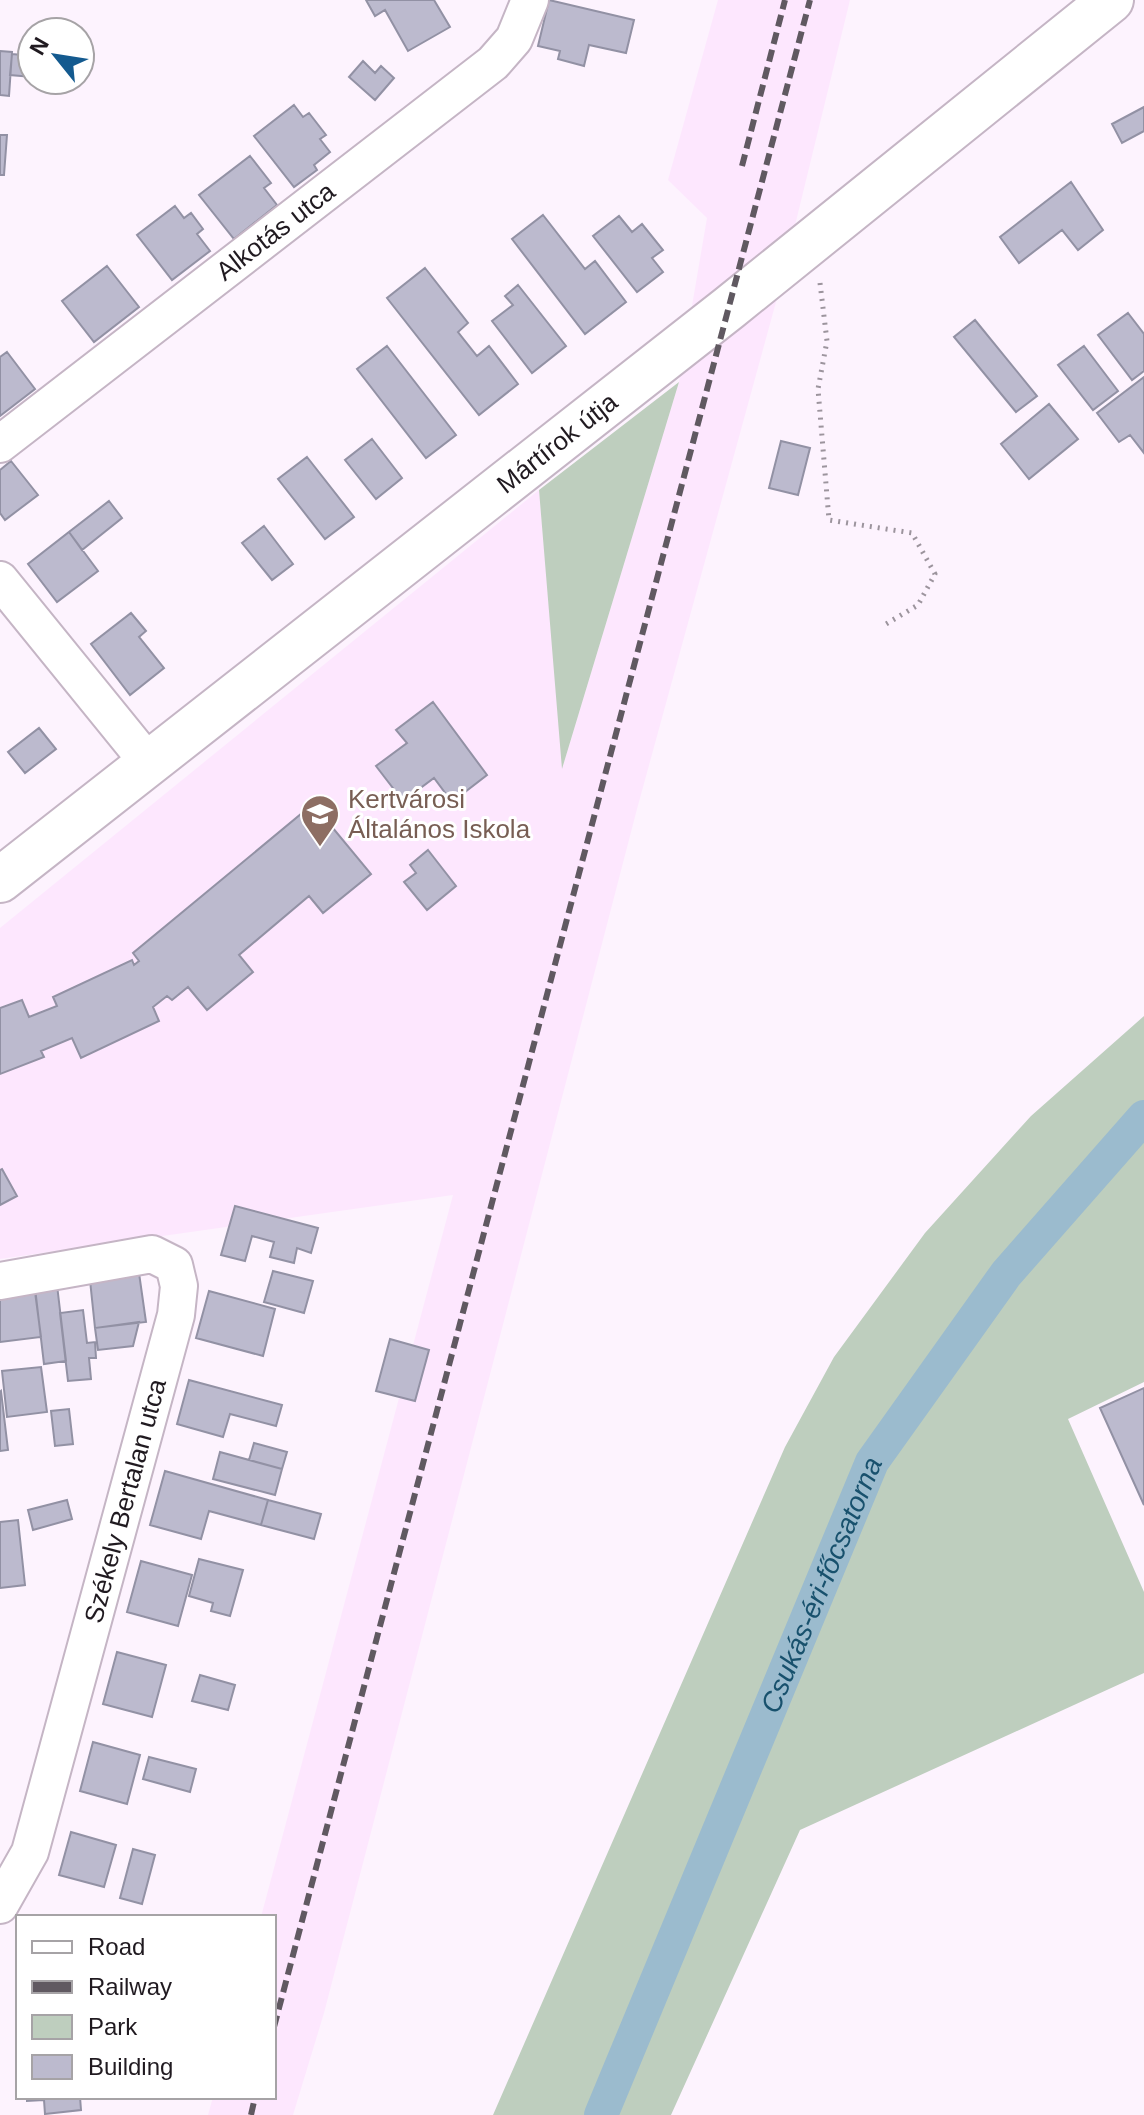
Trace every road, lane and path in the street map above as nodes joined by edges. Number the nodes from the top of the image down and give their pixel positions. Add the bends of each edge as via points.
1 (530, 0) edge
2 (1111, 0) edge
3 (811, 243) junction
4 (0, 444) edge
5 (0, 580) edge
6 (886, 624) dead end
7 (147, 761) junction
8 (0, 880) edge
9 (0, 1281) edge
10 (0, 1905) edge

1 - 4 street, Alkotás utca via 514,39 493,63
2 - 3 street, Mártírok útja
3 - 6 path via 827,341 818,389 829,520 912,533 935,574 918,605
3 - 7 street, Mártírok útja
5 - 7 street
7 - 8 street, Mártírok útja
9 - 10 street, Székely Bertalan utca via 152,1254 174,1265 179,1286 176,1315 30,1852

